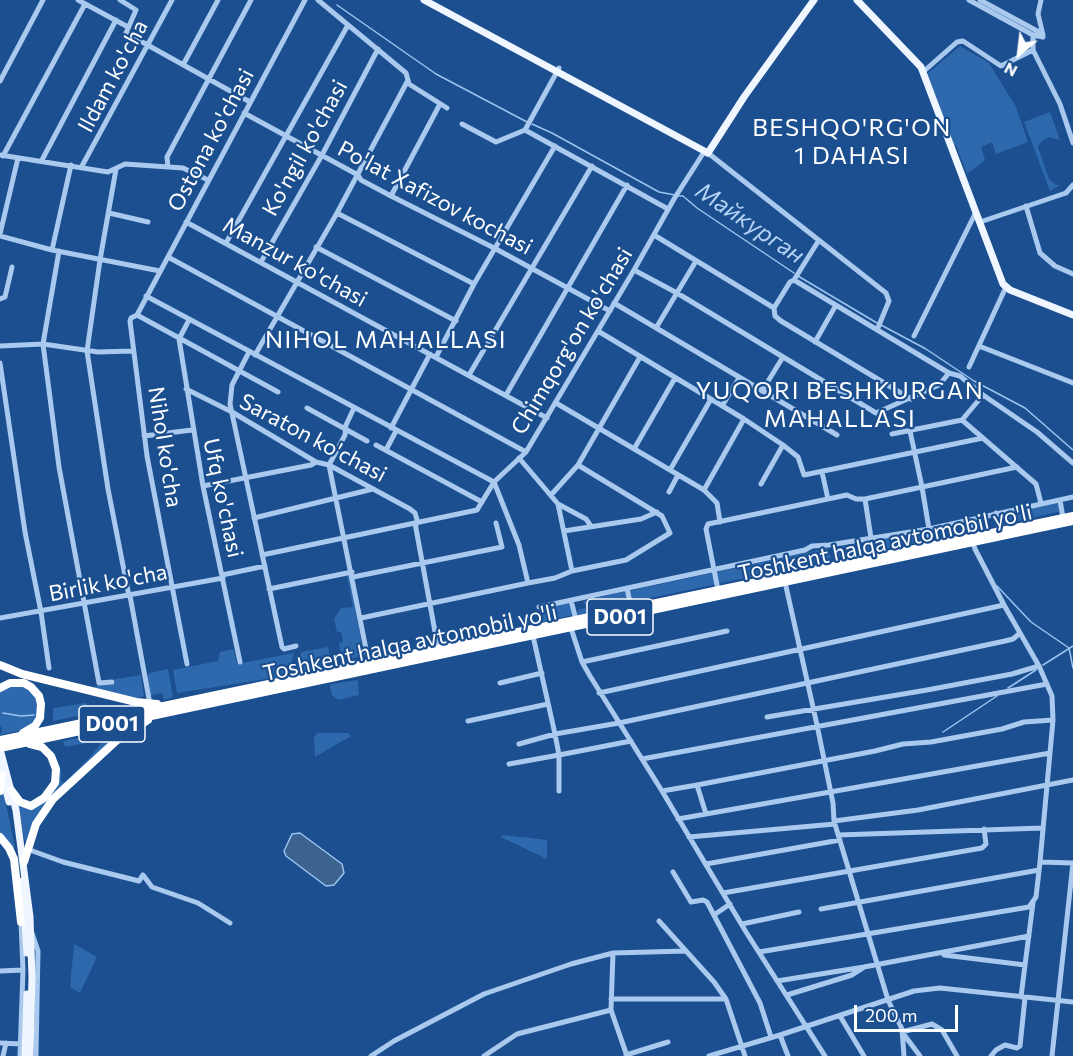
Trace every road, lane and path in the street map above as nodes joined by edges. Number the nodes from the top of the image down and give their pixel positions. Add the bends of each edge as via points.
1 (43, 0) edge
2 (78, 0) edge
3 (120, 0) edge
4 (172, 0) edge
5 (218, 0) edge
6 (250, 0) edge
7 (305, 0) edge
8 (318, 0) edge
9 (424, 0) edge
10 (433, 0) edge
11 (812, 0) edge
12 (857, 0) edge
13 (969, 0) edge
14 (980, 0) edge
15 (1041, 0) edge
16 (85, 4) junction
17 (116, 20) junction
18 (348, 25) junction
19 (1023, 26) junction
20 (128, 27) junction
21 (1041, 32) junction
22 (1033, 34) junction
23 (148, 46) junction
24 (378, 49) junction
25 (1033, 50) junction
26 (0, 62) edge
27 (183, 65) junction
28 (8, 66) junction
29 (558, 70) junction
30 (923, 72) junction
31 (208, 79) junction
32 (0, 81) edge
33 (407, 82) junction
34 (250, 102) junction
35 (440, 104) junction
36 (447, 108) dead end
37 (244, 112) junction
38 (462, 123) dead end
39 (525, 130) junction
40 (287, 136) junction
41 (1073, 143) edge
42 (555, 146) junction
43 (706, 151) junction
44 (1, 155) edge
45 (322, 155) junction
46 (18, 158) junction
47 (42, 160) junction
48 (71, 165) junction
49 (82, 166) junction
50 (592, 166) junction
51 (168, 167) junction
52 (116, 169) junction
53 (357, 175) junction
54 (208, 180) junction
55 (627, 185) junction
56 (1073, 185) edge
57 (390, 196) junction
58 (1026, 206) junction
59 (668, 209) junction
60 (976, 212) junction
61 (109, 213) junction
62 (337, 213) junction
63 (148, 222) dead end
64 (186, 222) junction
65 (980, 222) junction
66 (0, 235) edge
67 (654, 235) junction
68 (819, 240) junction
69 (226, 243) junction
70 (316, 247) junction
71 (496, 249) junction
72 (56, 251) junction
73 (168, 256) junction
74 (100, 260) junction
75 (696, 261) junction
76 (261, 262) junction
77 (12, 267) dead end
78 (532, 268) junction
79 (634, 270) junction
80 (160, 271) junction
81 (1073, 274) edge
82 (797, 276) junction
83 (296, 281) junction
84 (474, 284) junction
85 (1006, 287) junction
86 (568, 288) junction
87 (677, 293) junction
88 (146, 296) junction
89 (0, 299) edge
90 (614, 303) junction
91 (836, 305) junction
92 (774, 308) junction
93 (610, 311) junction
94 (137, 315) junction
95 (1073, 315) edge
96 (276, 316) junction
97 (189, 320) junction
98 (456, 321) junction
99 (656, 328) junction
100 (877, 330) junction
101 (598, 331) junction
102 (914, 336) dead end
103 (178, 339) junction
104 (815, 342) junction
105 (43, 344) junction
106 (0, 346) edge
107 (979, 346) junction
108 (87, 351) junction
109 (133, 351) junction
110 (252, 353) junction
111 (433, 356) junction
112 (640, 357) junction
113 (783, 357) junction
114 (0, 363) edge
115 (969, 367) dead end
116 (239, 371) junction
117 (949, 373) junction
118 (469, 375) junction
119 (675, 378) junction
120 (739, 378) junction
121 (1073, 384) edge
122 (186, 389) junction
123 (411, 390) junction
124 (762, 391) junction
125 (278, 392) dead end
126 (506, 395) junction
127 (983, 395) junction
128 (711, 399) junction
129 (911, 399) junction
130 (556, 403) junction
131 (722, 406) junction
132 (307, 408) dead end
133 (354, 408) junction
134 (232, 412) junction
135 (547, 418) junction
136 (744, 419) junction
137 (963, 420) junction
138 (345, 429) junction
139 (394, 429) junction
140 (599, 429) junction
141 (192, 430) junction
142 (910, 431) junction
143 (892, 434) dead end
144 (837, 435) dead end
145 (144, 436) junction
146 (983, 438) junction
147 (367, 441) dead end
148 (376, 445) dead end
149 (783, 445) junction
150 (634, 449) junction
151 (386, 450) junction
152 (526, 452) junction
153 (914, 452) junction
154 (519, 458) junction
155 (316, 462) junction
156 (1073, 463) edge
157 (329, 465) junction
158 (578, 465) junction
159 (1017, 467) junction
160 (670, 470) junction
161 (822, 472) junction
162 (678, 475) junction
163 (245, 478) junction
164 (494, 482) junction
165 (761, 484) dead end
166 (203, 486) junction
167 (922, 487) junction
168 (373, 489) junction
169 (704, 490) junction
170 (669, 492) dead end
171 (551, 495) junction
172 (1073, 497) edge
173 (336, 499) junction
174 (828, 499) junction
175 (866, 499) junction
176 (1060, 500) junction
177 (482, 502) junction
178 (1041, 503) junction
179 (558, 504) junction
180 (657, 512) junction
181 (996, 513) junction
182 (1073, 516) edge
183 (254, 518) junction
184 (1063, 518) junction
185 (969, 520) junction
186 (720, 522) junction
187 (1073, 522) edge
188 (416, 523) junction
189 (496, 523) dead end
190 (591, 526) junction
191 (929, 529) junction
192 (564, 531) junction
193 (1000, 531) junction
194 (345, 538) junction
195 (871, 538) junction
196 (973, 539) junction
197 (935, 547) junction
198 (262, 555) junction
199 (423, 563) junction
200 (265, 566) junction
201 (713, 570) junction
202 (572, 571) junction
203 (353, 575) junction
204 (222, 576) junction
205 (785, 582) junction
206 (528, 583) junction
207 (173, 587) junction
208 (627, 588) junction
209 (269, 589) junction
210 (718, 590) junction
211 (129, 596) junction
212 (571, 600) junction
213 (431, 602) junction
214 (86, 604) junction
215 (1004, 605) junction
216 (539, 607) dead end
217 (631, 608) junction
218 (41, 612) junction
219 (0, 617) edge
220 (361, 618) junction
221 (572, 623) junction
222 (727, 631) dead end
223 (1020, 633) junction
224 (533, 636) junction
225 (296, 646) dead end
226 (442, 650) junction
227 (800, 650) junction
228 (367, 654) junction
229 (378, 661) junction
230 (240, 662) dead end
231 (582, 662) junction
232 (187, 664) dead end
233 (0, 665) edge
234 (360, 665) junction
235 (1039, 666) junction
236 (49, 668) dead end
237 (542, 673) junction
238 (112, 682) dead end
239 (500, 682) dead end
240 (807, 682) junction
241 (1047, 684) junction
242 (0, 688) edge
243 (599, 693) junction
244 (213, 700) junction
245 (150, 704) junction
246 (548, 704) junction
247 (169, 709) junction
248 (813, 710) junction
249 (767, 717) dead end
250 (1053, 720) junction
251 (468, 721) dead end
252 (619, 723) junction
253 (817, 725) junction
254 (555, 734) junction
255 (0, 740) edge
256 (19, 740) junction
257 (631, 741) junction
258 (519, 744) dead end
259 (0, 748) edge
260 (1050, 753) junction
261 (559, 754) junction
262 (642, 759) junction
263 (823, 760) junction
264 (509, 764) dead end
265 (2, 767) edge
266 (1073, 780) edge
267 (1046, 784) junction
268 (697, 785) junction
269 (11, 790) junction
270 (0, 791) edge
271 (559, 791) dead end
272 (662, 791) junction
273 (830, 792) junction
274 (706, 814) junction
275 (678, 819) junction
276 (835, 823) junction
277 (1043, 828) junction
278 (984, 829) junction
279 (0, 837) edge
280 (689, 837) junction
281 (839, 837) junction
282 (27, 849) junction
283 (1040, 862) junction
284 (1073, 863) edge
285 (706, 864) junction
286 (23, 865) junction
287 (1039, 870) junction
288 (849, 871) junction
289 (673, 872) dead end
290 (723, 893) junction
291 (858, 903) junction
292 (1034, 903) junction
293 (730, 904) junction
294 (821, 909) dead end
295 (25, 912) junction
296 (799, 912) dead end
297 (714, 915) junction
298 (659, 921) dead end
299 (21, 922) junction
300 (230, 923) dead end
301 (742, 924) junction
302 (31, 932) junction
303 (867, 934) junction
304 (1029, 936) junction
305 (687, 951) junction
306 (759, 952) junction
307 (613, 953) junction
308 (939, 954) junction
309 (877, 965) junction
310 (1025, 965) junction
311 (864, 967) junction
312 (22, 970) junction
313 (0, 971) edge
314 (777, 981) junction
315 (787, 995) junction
316 (1023, 998) junction
317 (611, 999) junction
318 (726, 999) junction
319 (888, 1000) junction
320 (1057, 1001) junction
321 (1073, 1002) edge
322 (611, 1010) junction
323 (840, 1016) junction
324 (807, 1027) junction
325 (902, 1032) junction
326 (780, 1035) junction
327 (771, 1037) junction
328 (668, 1042) dead end
329 (3, 1043) edge
330 (21, 1044) junction
331 (742, 1046) junction
332 (627, 1055) edge
333 (3, 1056) edge
334 (20, 1056) edge
335 (25, 1056) edge
336 (30, 1056) edge
337 (36, 1056) edge
338 (371, 1056) edge
339 (484, 1056) edge
340 (709, 1056) edge
341 (745, 1056) edge
342 (788, 1056) edge
343 (825, 1056) edge
344 (864, 1056) edge
345 (904, 1056) edge
346 (920, 1056) edge
347 (957, 1056) edge
348 (992, 1056) edge
349 (1052, 1056) edge

1 - 28 street
2 - 16 street
3 - 20 street via 136,10
4 - 23 street, Ildam ko'cha
5 - 27 street
6 - 31 street
7 - 34 street, Ostona ko'chasi
8 - 18 street
9 - 29 main road
10 - 29 main road
11 - 43 main road via 710,138
12 - 30 main road
13 - 19 street
14 - 19 street
15 - 21 street
16 - 17 street
16 - 44 street
17 - 20 street
17 - 47 street
18 - 24 street
18 - 40 street
19 - 21 street
19 - 22 street
20 - 23 street via 126,33
21 - 22 street
22 - 25 street
23 - 27 street
23 - 49 street, Ildam ko'cha
24 - 33 street via 406,73
24 - 45 street, Ko'ngil ko'chasi
25 - 30 street via 1000,66 963,41 957,42
25 - 41 street via 1060,104
26 - 28 street
27 - 31 street
28 - 32 street
29 - 39 street
29 - 43 main road
30 - 60 main road
31 - 34 street
31 - 51 street via 167,157
33 - 35 street
33 - 53 street
34 - 37 street, Ostona ko'chasi
35 - 36 street
35 - 57 street
37 - 40 street, Po'lat Xafizov kochasi
37 - 54 street, Ostona ko'chasi
38 - 39 street via 496,142
39 - 42 street
40 - 45 street, Po'lat Xafizov kochasi
40 - 69 street
42 - 50 street
42 - 71 street
43 - 59 street, Chimqorg'on ko'chasi
43 - 68 street
44 - 46 street
45 - 53 street, Po'lat Xafizov kochasi
45 - 76 street, Ko'ngil ko'chasi
46 - 47 street
46 - 66 street
47 - 48 street
48 - 49 street
48 - 72 street
49 - 52 street via 108,172
50 - 55 street
50 - 78 street
51 - 52 street via 125,164
51 - 54 street via 187,169
52 - 61 street
53 - 57 street, Po'lat Xafizov kochasi
53 - 62 street
54 - 64 street, Ostona ko'chasi
55 - 59 street
55 - 86 street
56 - 58 street via 1066,194
57 - 71 street, Po'lat Xafizov kochasi
58 - 65 street
58 - 81 street via 1040,253
59 - 67 street, Chimqorg'on ko'chasi
60 - 65 main road
60 - 102 street
61 - 63 street
61 - 74 street
62 - 70 street
62 - 84 street
64 - 69 street, Manzur ko'chasi
64 - 73 street, Ostona ko'chasi
65 - 85 main road
66 - 72 street
67 - 75 street
67 - 79 street, Chimqorg'on ko'chasi
68 - 82 street
68 - 100 street via 886,293 888,301
69 - 76 street, Manzur ko'chasi
70 - 83 street
70 - 98 street
71 - 78 street, Po'lat Xafizov kochasi
71 - 84 street
72 - 74 street
72 - 105 street
73 - 80 street, Ostona ko'chasi
73 - 96 street
74 - 80 street
74 - 108 street
75 - 87 street
75 - 92 street
76 - 83 street, Manzur ko'chasi
77 - 89 street via 5,297
78 - 86 street, Po'lat Xafizov kochasi
78 - 118 street
79 - 87 street
79 - 90 street, Chimqorg'on ko'chasi
80 - 88 street, Ostona ko'chasi
82 - 91 street
82 - 92 street
83 - 96 street
83 - 111 street, Manzur ko'chasi
84 - 98 street
85 - 95 main road
85 - 107 street
86 - 93 street, Po'lat Xafizov kochasi
86 - 126 street
87 - 99 street
87 - 113 street
88 - 94 street, Ostona ko'chasi
88 - 97 street
90 - 93 street, Chimqorg'on ko'chasi
90 - 99 street
91 - 100 street
91 - 104 street
92 - 104 street via 777,318
93 - 101 street, Chimqorg'on ko'chasi
94 - 103 street
94 - 109 street, Nihol ko'cha via 130,321
96 - 110 street
96 - 123 street
97 - 103 street
97 - 110 street
98 - 111 street
99 - 120 street
100 - 117 street
101 - 112 street
101 - 130 street, Chimqorg'on ko'chasi
103 - 116 street
103 - 122 street, Ufq ko'chasi
104 - 129 street
105 - 106 street
105 - 108 street
105 - 214 street via 59,467
107 - 115 street
107 - 121 street
108 - 109 street
108 - 211 street
109 - 145 street, Nihol ko'cha
110 - 116 street
110 - 133 street
111 - 118 street, Manzur ko'chasi
111 - 123 street
112 - 119 street
112 - 140 street
113 - 124 street
113 - 129 street via 876,413
114 - 218 street
116 - 125 street
116 - 134 street via 230,391
117 - 127 street via 960,376
117 - 129 street via 939,385
118 - 126 street, Manzur ko'chasi
119 - 128 street
119 - 150 street
120 - 124 street
120 - 131 street
122 - 134 street, Saraton ko'chasi
122 - 141 street, Ufq ko'chasi
123 - 139 street
123 - 152 street
124 - 144 street
126 - 135 street, Manzur ko'chasi
127 - 137 street
127 - 156 street via 1037,432
128 - 131 street
128 - 160 street
130 - 135 street, Chimqorg'on ko'chasi
130 - 140 street
131 - 136 street
132 - 138 street
133 - 138 street
133 - 139 street
134 - 155 street, Saraton ko'chasi
134 - 163 street
135 - 152 street, Chimqorg'on ko'chasi
136 - 149 street
136 - 169 street
137 - 142 street
137 - 146 street
138 - 147 street
138 - 157 street
139 - 151 street
139 - 164 street
140 - 150 street
140 - 158 street
141 - 145 street
141 - 166 street, Ufq ko'chasi
142 - 143 street
142 - 153 street
145 - 207 street, Nihol ko'cha
146 - 153 street
146 - 159 street
148 - 151 street
149 - 161 street via 798,457 804,475
149 - 165 street
150 - 160 street
151 - 177 street
152 - 154 street, Chimqorg'on ko'chasi
153 - 161 street
153 - 167 street
154 - 164 street, Chimqorg'on ko'chasi
154 - 171 street
155 - 157 street, Saraton ko'chasi
155 - 163 street
157 - 168 street, Saraton ko'chasi
157 - 173 street
158 - 171 street
158 - 180 street
159 - 167 street
159 - 178 street via 1036,484
160 - 162 street
161 - 174 street
162 - 169 street
162 - 170 street
163 - 166 street
163 - 183 street
164 - 177 street, Chimqorg'on ko'chasi
164 - 206 street via 519,545
166 - 204 street, Ufq ko'chasi
167 - 175 street
167 - 191 street
168 - 173 street
168 - 188 street, Saraton ko'chasi via 414,511
169 - 186 street via 717,503
171 - 179 street
172 - 176 street
173 - 183 street
173 - 194 street
174 - 175 street via 847,495
174 - 186 street
175 - 195 street
176 - 178 street
176 - 184 street
177 - 188 street via 473,512
178 - 181 street
179 - 190 street via 586,519
179 - 192 street
180 - 190 street via 641,519
180 - 202 street via 670,533 626,560
181 - 185 street
181 - 193 street
182 - 184 highway, Toshkent halqa avtomobil yo'li / D001
183 - 198 street
184 - 193 highway, Toshkent halqa avtomobil yo'li / D001
185 - 191 street
185 - 196 street
186 - 201 street via 708,524 706,529
187 - 196 highway, Toshkent halqa avtomobil yo'li / D001
188 - 194 street
188 - 199 street
189 - 199 street via 502,546
190 - 192 street
191 - 195 street
191 - 197 street
192 - 202 street
193 - 196 highway, Toshkent halqa avtomobil yo'li / D001
194 - 198 street
194 - 203 street
195 - 201 street via 812,546
196 - 197 highway, Toshkent halqa avtomobil yo'li / D001
196 - 215 street
197 - 205 highway, Toshkent halqa avtomobil yo'li / D001
197 - 210 highway, Toshkent halqa avtomobil yo'li / D001
198 - 200 street
199 - 203 street
199 - 213 street
200 - 204 street, Birlik ko'cha
200 - 209 street
201 - 208 street
201 - 210 street
202 - 206 street
203 - 209 street
203 - 220 street
204 - 207 street, Birlik ko'cha
204 - 230 street, Ufq ko'chasi
205 - 221 highway, Toshkent halqa avtomobil yo'li / D001
205 - 227 street
206 - 213 street
207 - 211 street, Birlik ko'cha
207 - 232 street, Nihol ko'cha
208 - 212 street
208 - 217 street
209 - 225 street via 282,647
210 - 217 highway, Toshkent halqa avtomobil yo'li / D001
211 - 214 street, Birlik ko'cha
211 - 245 street
212 - 216 street
212 - 221 street
213 - 220 street
213 - 226 street
214 - 218 street, Birlik ko'cha
214 - 238 street via 99,683
215 - 223 street
215 - 227 street
217 - 221 highway, Toshkent halqa avtomobil yo'li / D001
218 - 219 street, Birlik ko'cha
218 - 236 street
220 - 228 street
221 - 224 highway, Toshkent halqa avtomobil yo'li / D001
221 - 226 highway, Toshkent halqa avtomobil yo'li / D001
221 - 231 street
222 - 231 street
223 - 235 street
223 - 240 street via 1005,641
224 - 226 highway, Toshkent halqa avtomobil yo'li / D001
224 - 237 street
226 - 229 highway, Toshkent halqa avtomobil yo'li / D001
226 - 244 highway, Toshkent halqa avtomobil yo'li / D001
227 - 240 street
227 - 243 street
228 - 229 highway
228 - 234 highway
229 - 234 highway, Toshkent halqa avtomobil yo'li / D001
231 - 243 street
233 - 245 highway via 22,674
234 - 244 highway, Toshkent halqa avtomobil yo'li / D001
235 - 241 street
235 - 248 street
237 - 239 street
237 - 246 street
240 - 248 street
240 - 252 street
241 - 250 street
241 - 253 street
242 - 256 highway via 14,682 24,683 41,700 38,722
243 - 252 street
244 - 247 highway, Toshkent halqa avtomobil yo'li / D001
245 - 247 highway
246 - 251 street
246 - 254 street
247 - 256 highway, Toshkent halqa avtomobil yo'li / D001
247 - 282 highway via 124,735 53,799 36,824
248 - 249 street
248 - 253 street
250 - 260 street
250 - 263 street
252 - 254 street
252 - 257 street
253 - 262 street
253 - 263 street
254 - 258 street
254 - 261 street
255 - 256 highway, Toshkent halqa avtomobil yo'li / D001
256 - 259 highway, Toshkent halqa avtomobil yo'li / D001
256 - 269 highway via 47,750 55,764 56,778 47,795 33,806 22,804
257 - 261 street
257 - 262 street
259 - 265 main road
260 - 267 street
260 - 273 street
261 - 264 street
261 - 271 street
262 - 272 street
263 - 268 street
263 - 273 street
265 - 269 main road
265 - 270 highway
265 - 286 main road
266 - 267 street
267 - 276 street
267 - 277 street
268 - 272 street
268 - 274 street
269 - 286 main road
272 - 275 street
273 - 274 street
273 - 276 street
274 - 275 street
275 - 280 street
276 - 280 street
276 - 281 street
277 - 278 street
277 - 283 street
278 - 281 street
278 - 288 street via 986,844 982,848
279 - 299 highway via 14,859
280 - 285 street
281 - 285 street
281 - 288 street
282 - 286 highway
282 - 300 street via 139,881 143,875 152,887 198,903
283 - 284 street
283 - 287 street
284 - 320 street
285 - 290 street
286 - 295 main road
286 - 302 main road
287 - 291 street
287 - 292 street
288 - 290 street
288 - 291 street
289 - 297 street via 691,902 705,900
290 - 293 street
291 - 294 street
291 - 303 street
292 - 303 street via 1029,907
292 - 304 street
293 - 297 street
293 - 301 street
295 - 299 main road
295 - 335 main road
296 - 301 street
297 - 327 street via 760,1003
298 - 305 street
299 - 312 street
301 - 306 street
302 - 336 main road
302 - 337 street via 38,951
303 - 306 street
303 - 309 street
304 - 308 street
304 - 310 street
305 - 307 street
305 - 318 street
306 - 314 street
307 - 317 street
307 - 338 street via 484,994
308 - 309 street
308 - 310 street
309 - 311 street
309 - 319 street
310 - 316 street
311 - 314 street
311 - 315 street via 852,975
312 - 313 street
312 - 330 street
314 - 315 street
315 - 324 street
316 - 319 street via 939,988
316 - 320 street
316 - 348 street via 1020,1046 1005,1045
317 - 318 street
317 - 322 street
318 - 331 street
319 - 323 street
319 - 325 street
320 - 321 street
320 - 349 street
322 - 332 street
322 - 339 street via 517,1034
323 - 324 street
323 - 344 street
324 - 326 street
324 - 343 street
325 - 345 street
325 - 346 street
325 - 347 street via 936,1025
326 - 327 street
326 - 342 street
327 - 331 street
328 - 332 street
329 - 330 street
329 - 333 street
330 - 334 street
331 - 340 street
331 - 341 street

